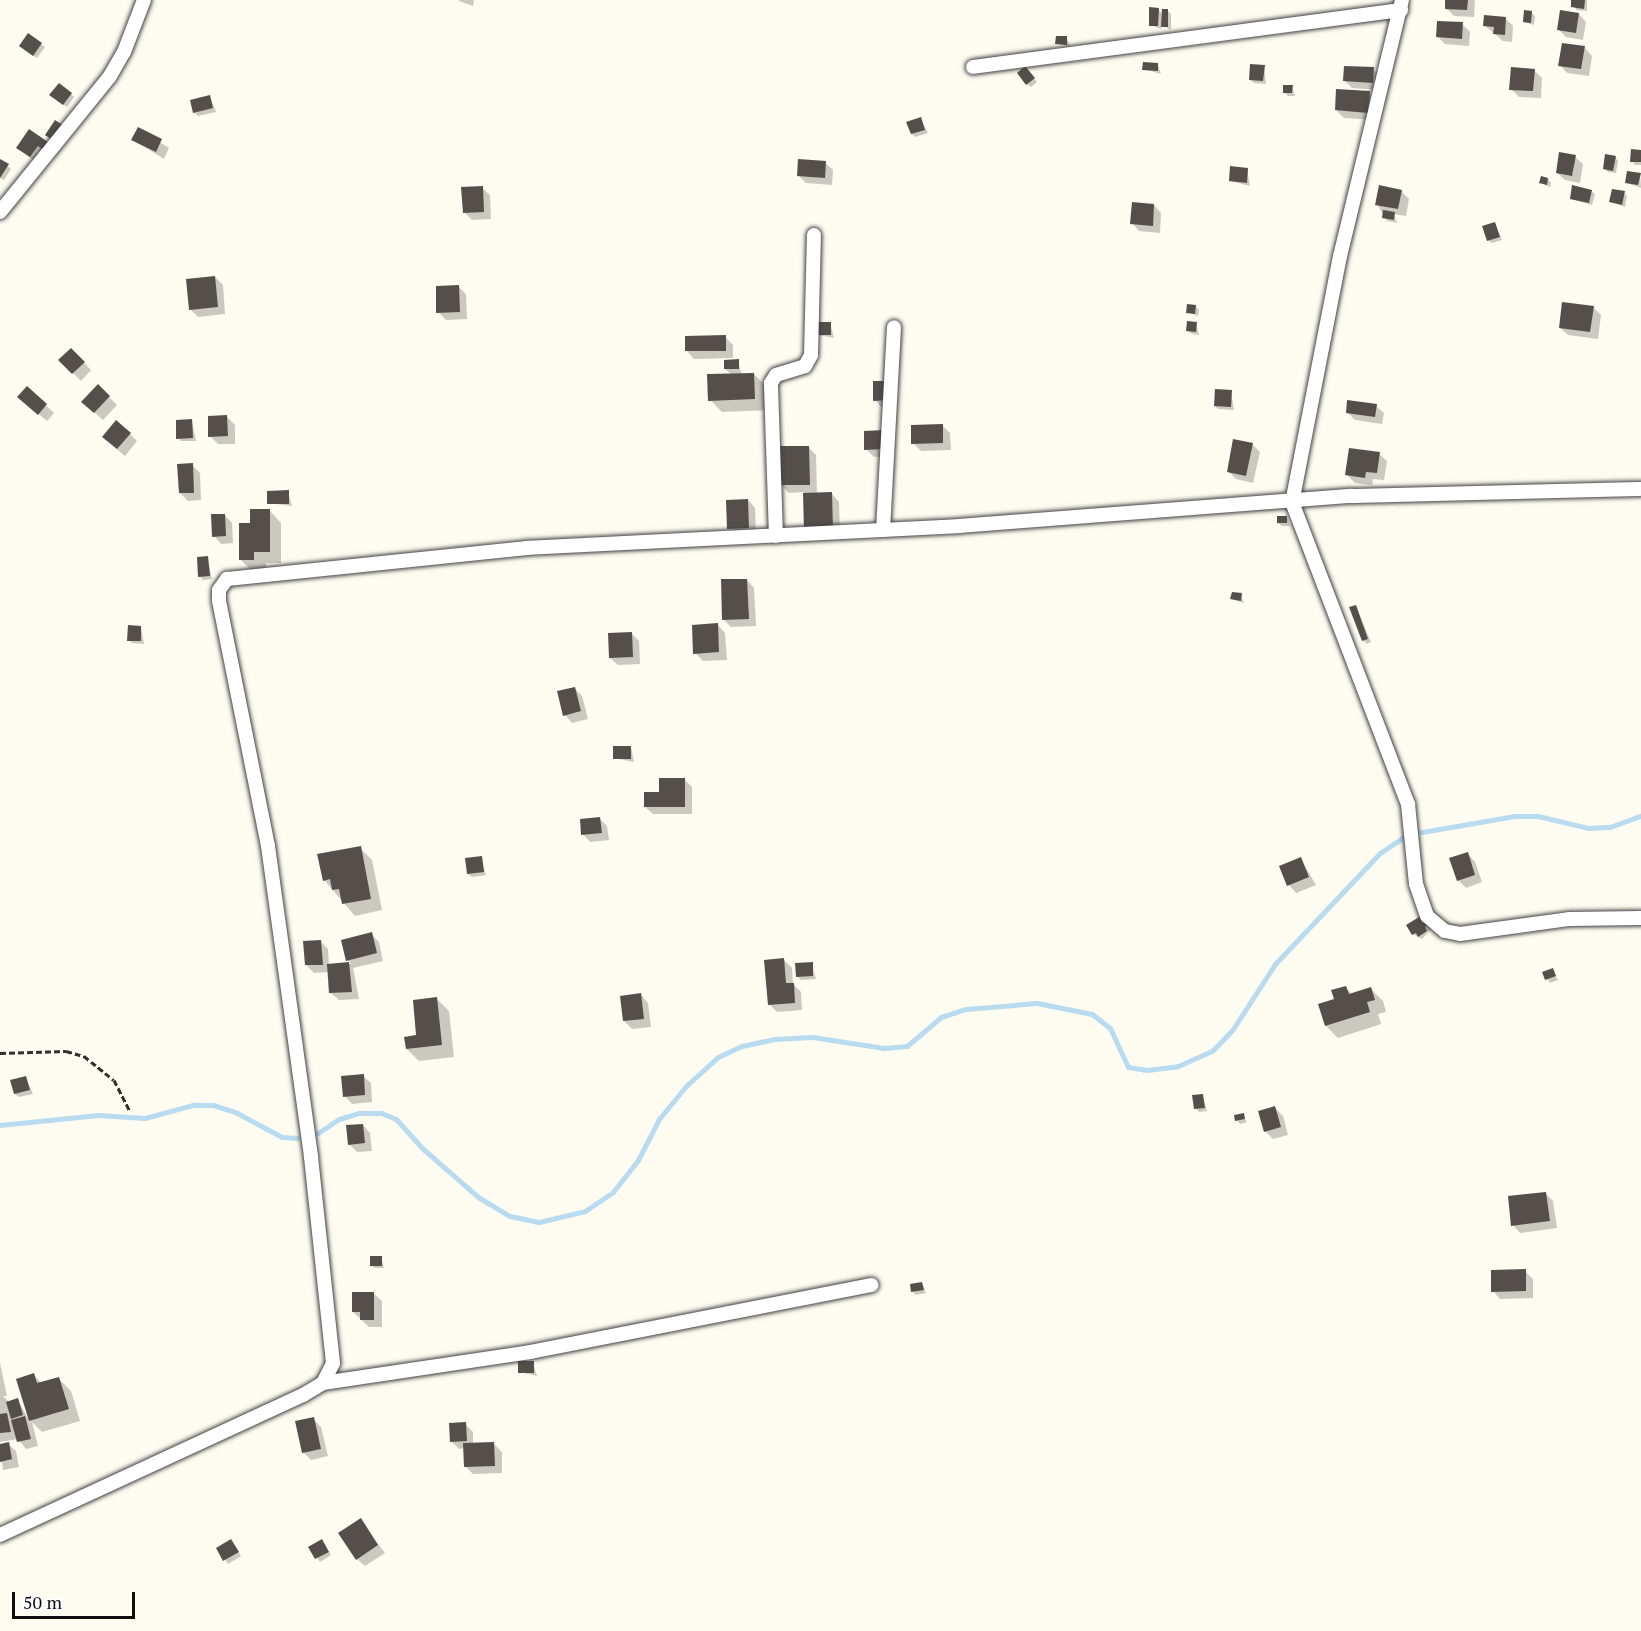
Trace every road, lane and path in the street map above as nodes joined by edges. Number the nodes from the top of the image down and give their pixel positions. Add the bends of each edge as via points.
1 (144, 0) edge
2 (1402, 5) edge
3 (973, 67) dead end
4 (0, 212) edge
5 (814, 235) dead end
6 (894, 327) dead end
7 (1641, 489) edge
8 (1292, 502) junction
9 (883, 530) junction
10 (776, 536) junction
11 (1641, 918) edge
12 (0, 1053) edge
13 (129, 1110) dead end
14 (871, 1285) dead end
15 (323, 1383) junction
16 (0, 1535) edge

1 - 4 street via 110,76
2 - 3 street
2 - 8 street via 1340,256
5 - 10 street via 811,355 805,366 776,375 771,382
6 - 9 street
7 - 8 street via 1351,496
8 - 9 street
8 - 11 street via 1408,804 1416,884 1427,916 1445,931 1460,934 1570,919
9 - 10 street
10 - 15 street via 527,548 242,575 222,584 219,600 268,846 311,1156 333,1363
12 - 13 path via 66,1051 84,1056 114,1080
14 - 15 street via 530,1352
15 - 16 street

